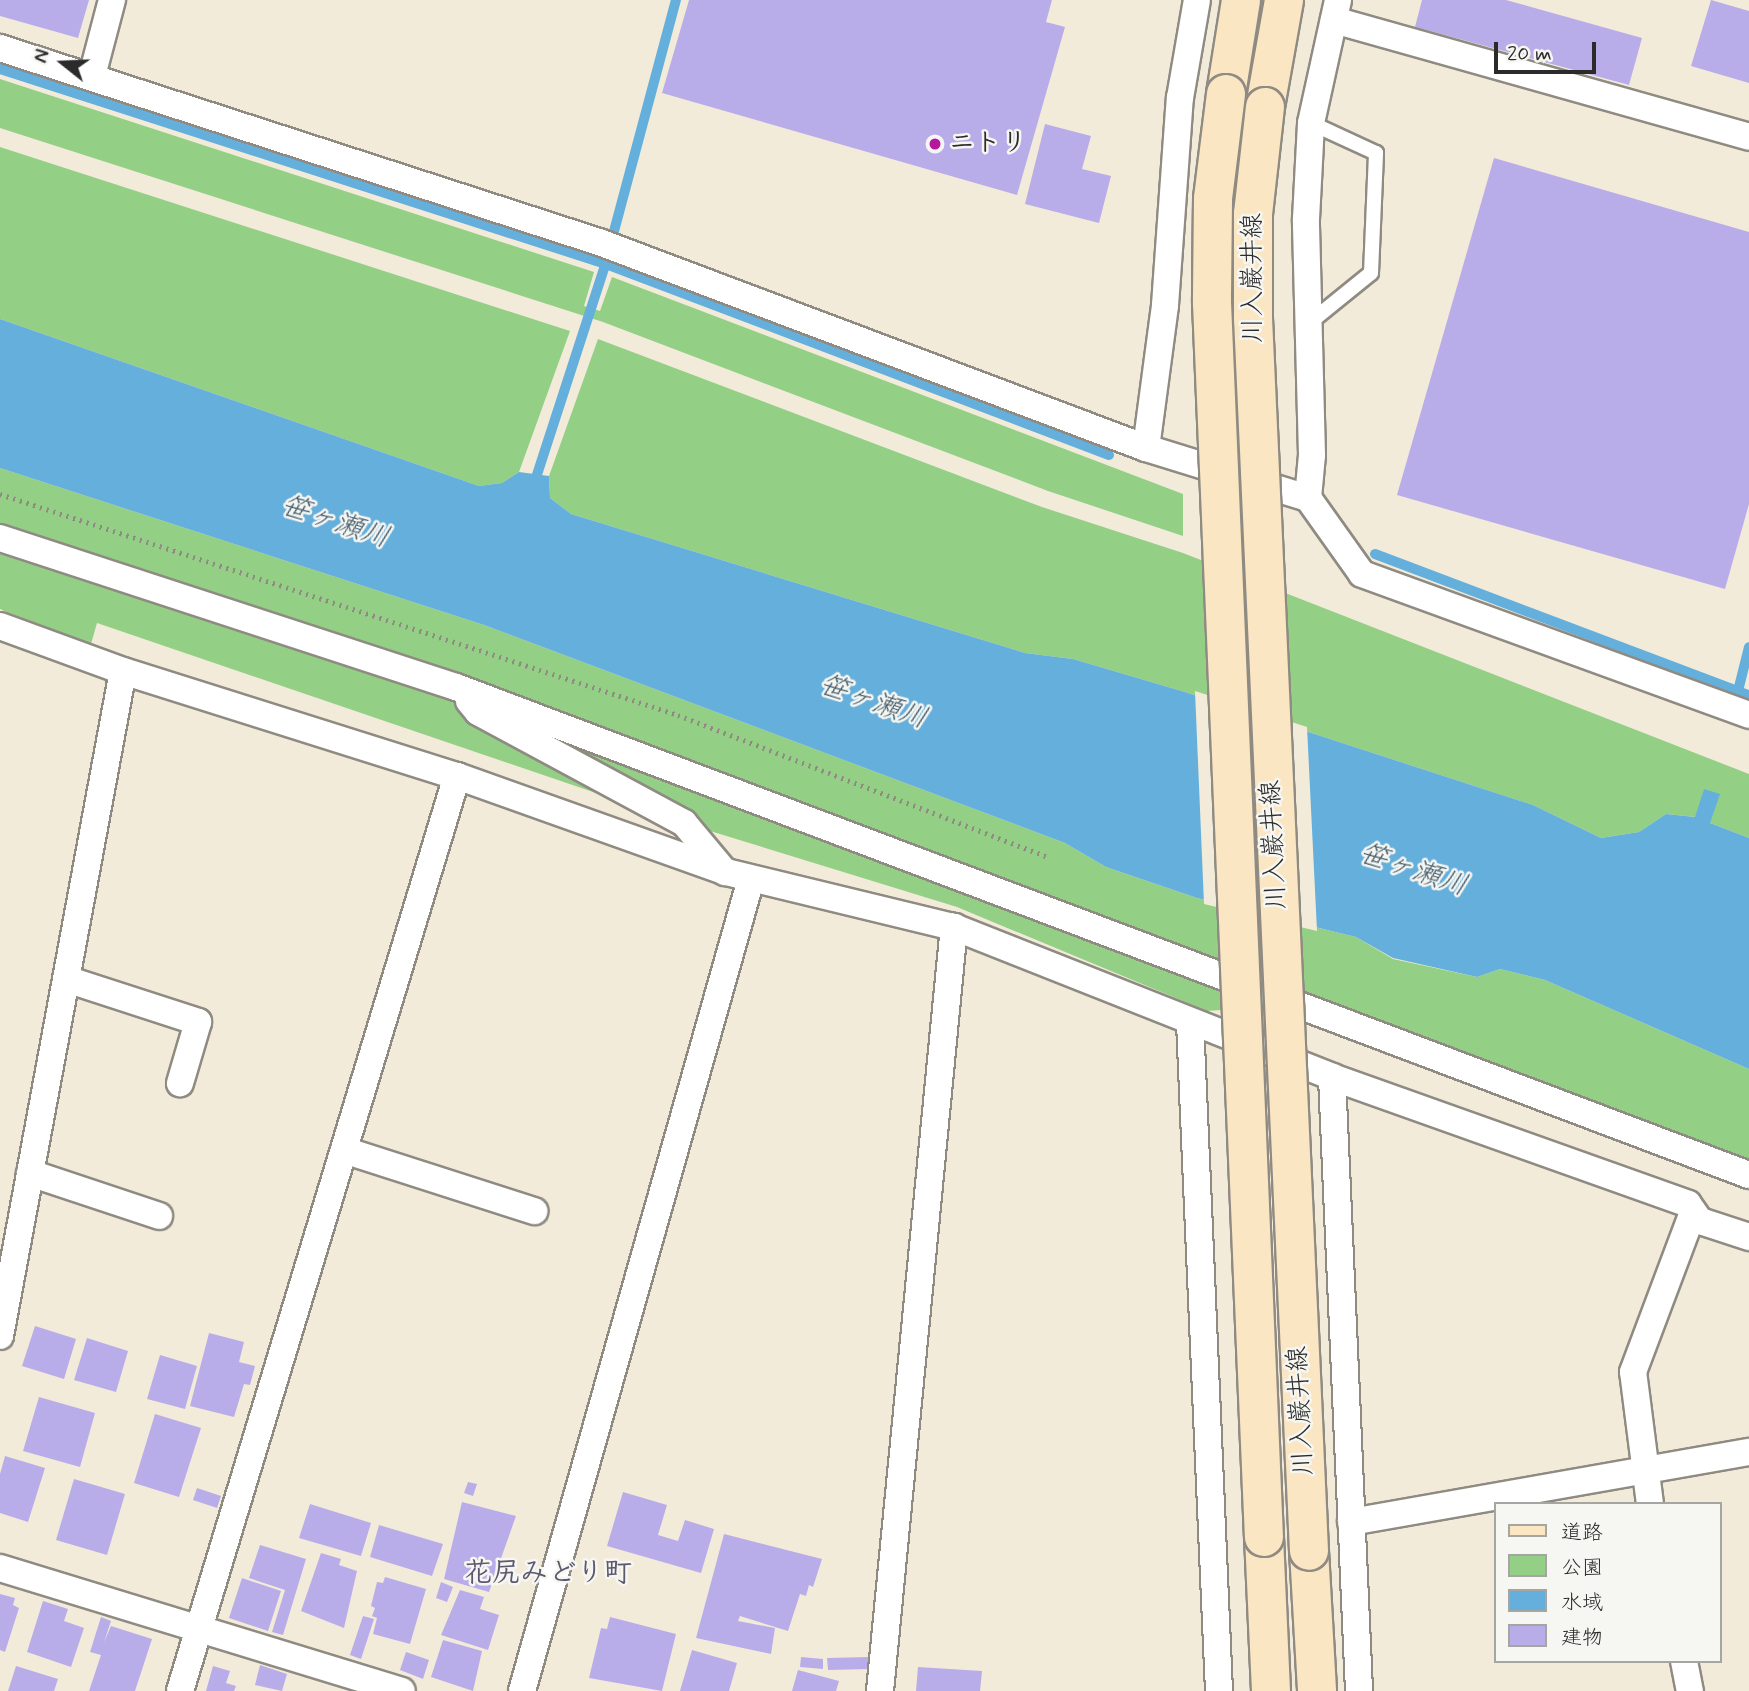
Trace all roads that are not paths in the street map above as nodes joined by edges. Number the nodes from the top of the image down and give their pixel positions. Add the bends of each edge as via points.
1 (112, 0) edge
2 (1198, 0) edge
3 (1241, 0) edge
4 (1284, 0) edge
5 (1336, 10) edge
6 (0, 48) edge
7 (92, 76) junction
8 (1311, 124) junction
9 (1749, 137) edge
10 (1308, 324) junction
11 (1146, 449) junction
12 (1308, 498) junction
13 (0, 538) edge
14 (0, 626) edge
15 (123, 671) junction
16 (456, 687) junction
17 (1749, 715) edge
18 (457, 776) junction
19 (738, 876) junction
20 (954, 927) junction
21 (66, 979) junction
22 (1190, 1022) junction
23 (1332, 1077) junction
24 (180, 1083) dead end
25 (344, 1150) junction
26 (30, 1173) junction
27 (1749, 1175) edge
28 (534, 1211) dead end
29 (1693, 1212) junction
30 (159, 1216) dead end
31 (1749, 1237) edge
32 (0, 1336) edge
33 (1749, 1452) edge
34 (1643, 1469) junction
35 (1650, 1502) edge
36 (1352, 1522) junction
37 (0, 1568) edge
38 (199, 1629) junction
39 (1684, 1663) edge
40 (180, 1691) edge
41 (402, 1691) edge
42 (522, 1691) edge
43 (880, 1691) edge
44 (1219, 1691) edge
45 (1270, 1691) edge
46 (1317, 1691) edge
47 (1359, 1691) edge
48 (1690, 1691) edge

1 - 7 street
2 - 11 street via 1180,98 1165,305
3 - 45 main road, 川入巌井線, bridge via 1213,199 1212,303
4 - 46 main road, 川入巌井線, bridge via 1253,214 1253,318
5 - 8 street
5 - 9 street
6 - 7 street
7 - 11 street via 599,242
8 - 10 street
8 - 10 lane via 1376,153 1371,273
10 - 12 street via 1312,455
11 - 12 street
12 - 17 street via 1362,574
13 - 16 street
14 - 15 street
15 - 18 street
15 - 21 street
16 - 19 street via 478,712 684,823
16 - 27 street
18 - 19 street
18 - 25 street
19 - 20 street
19 - 42 street
20 - 22 street
20 - 43 street
21 - 24 street via 198,1022
21 - 26 street
22 - 23 street
22 - 44 street
23 - 29 street via 1688,1204
23 - 36 street
25 - 28 street
25 - 38 street
26 - 30 street
26 - 32 street
29 - 31 street via 1700,1220
29 - 34 street via 1633,1372
33 - 34 street
34 - 35 street
34 - 36 street
36 - 47 street
37 - 38 street
38 - 40 street
38 - 41 street
39 - 48 street

